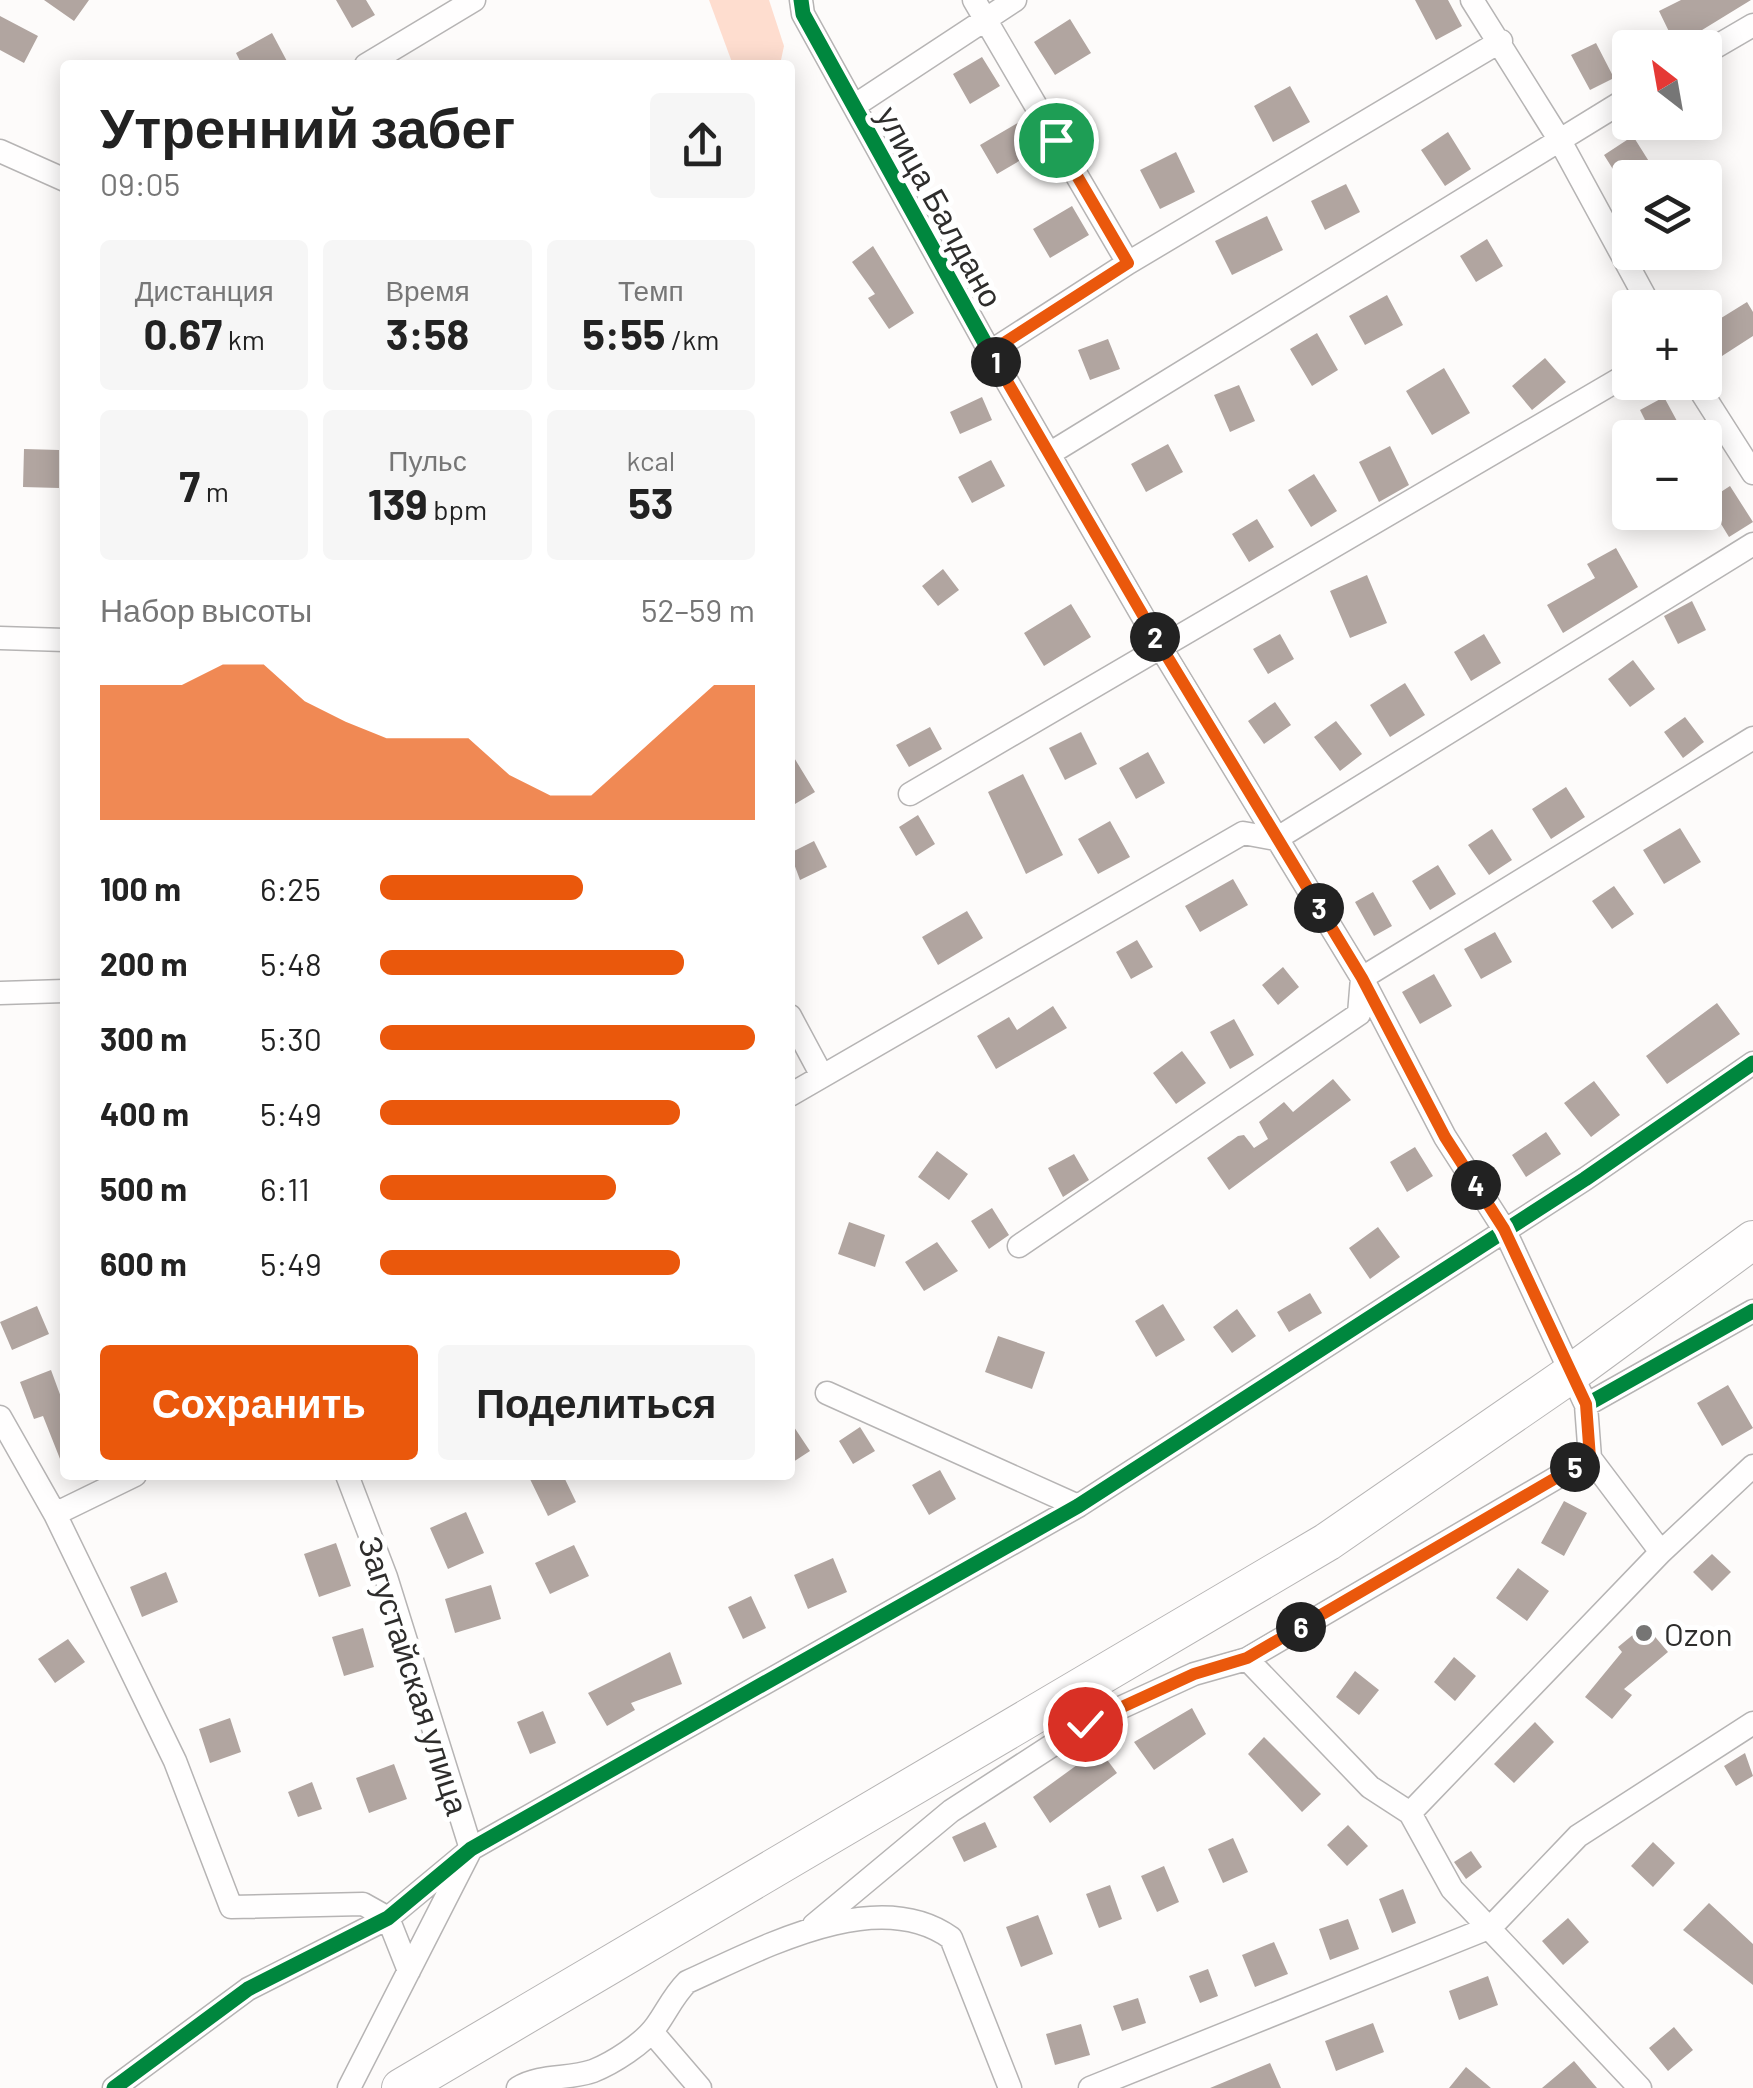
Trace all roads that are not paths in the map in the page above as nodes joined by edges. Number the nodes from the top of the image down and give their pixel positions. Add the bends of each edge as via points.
1 (474, 0) edge
2 (801, 0) edge
3 (1015, 0) edge
4 (1472, 0) edge
5 (979, 9) edge
6 (1753, 25) edge
7 (1500, 40) junction
8 (1722, 43) edge
9 (374, 60) edge
10 (854, 106) junction
11 (1612, 108) edge
12 (1559, 139) junction
13 (0, 151) edge
14 (60, 178) edge
15 (1128, 263) junction
16 (1641, 290) edge
17 (990, 352) junction
18 (1612, 384) edge
19 (1706, 400) edge
20 (1049, 454) junction
21 (1753, 473) edge
22 (1753, 544) edge
23 (0, 638) edge
24 (60, 640) edge
25 (1162, 648) junction
26 (1753, 738) edge
27 (910, 794) dead end
28 (1276, 839) junction
29 (1362, 978) junction
30 (60, 991) edge
31 (0, 993) edge
32 (795, 1025) edge
33 (1753, 1063) edge
34 (821, 1074) junction
35 (795, 1092) edge
36 (1504, 1229) junction
37 (1753, 1240) edge
38 (1020, 1246) dead end
39 (1753, 1311) edge
40 (1578, 1390) junction
41 (827, 1393) dead end
42 (0, 1416) edge
43 (1590, 1458) junction
44 (1753, 1466) edge
45 (125, 1480) edge
46 (349, 1480) edge
47 (1078, 1506) junction
48 (55, 1514) junction
49 (1660, 1552) junction
50 (1247, 1658) junction
51 (1753, 1723) edge
52 (1410, 1813) junction
53 (471, 1849) junction
54 (388, 1918) junction
55 (814, 1925) junction
56 (1491, 1927) junction
57 (409, 1970) junction
58 (652, 2032) junction
59 (114, 2088) edge
60 (348, 2088) edge
61 (401, 2088) edge
62 (518, 2088) edge
63 (700, 2088) edge
64 (1010, 2088) edge
65 (1090, 2088) edge
66 (1640, 2088) edge

1 - 9 street
2 - 10 street, улица Балдано
3 - 5 street
4 - 7 street
5 - 10 street
5 - 15 street
6 - 8 street
7 - 12 street
7 - 15 street
10 - 17 street, улица Балдано
11 - 12 street
12 - 16 street
12 - 20 street
13 - 14 street
15 - 17 street
17 - 20 street, улица Балдано
18 - 25 street
19 - 21 street
20 - 25 street, улица Балдано
22 - 28 street
23 - 24 street
25 - 27 street
25 - 28 street, улица Балдано
26 - 29 street
28 - 29 street, улица Балдано
28 - 34 street via 1243,833
29 - 36 street, улица Балдано via 1445,1137
29 - 38 street via 1359,1014
30 - 31 street
32 - 34 street
33 - 36 street
34 - 35 street
36 - 40 street, улица Балдано
36 - 47 street
37 - 40 main road
39 - 40 street
40 - 43 street, улица Балдано
40 - 61 main road
41 - 47 street
42 - 48 street
43 - 49 street
43 - 50 street
44 - 49 street
45 - 48 street
46 - 53 street, Загустайская улица via 386,1576
47 - 53 street
48 - 54 street via 175,1761 231,1907 363,1904
49 - 52 street
50 - 52 street via 1370,1787
50 - 55 street via 1194,1674 1085,1724 951,1811
51 - 56 street via 1578,1836
52 - 56 street via 1452,1889
53 - 54 street
53 - 57 street, Загустайская улица
54 - 57 street
54 - 59 street via 248,1989
55 - 58 street via 687,1982
55 - 64 street via 910,1920 951,1938
56 - 65 street
56 - 66 street
57 - 60 street, Загустайская улица
58 - 62 street via 589,2072 537,2078
58 - 63 street

